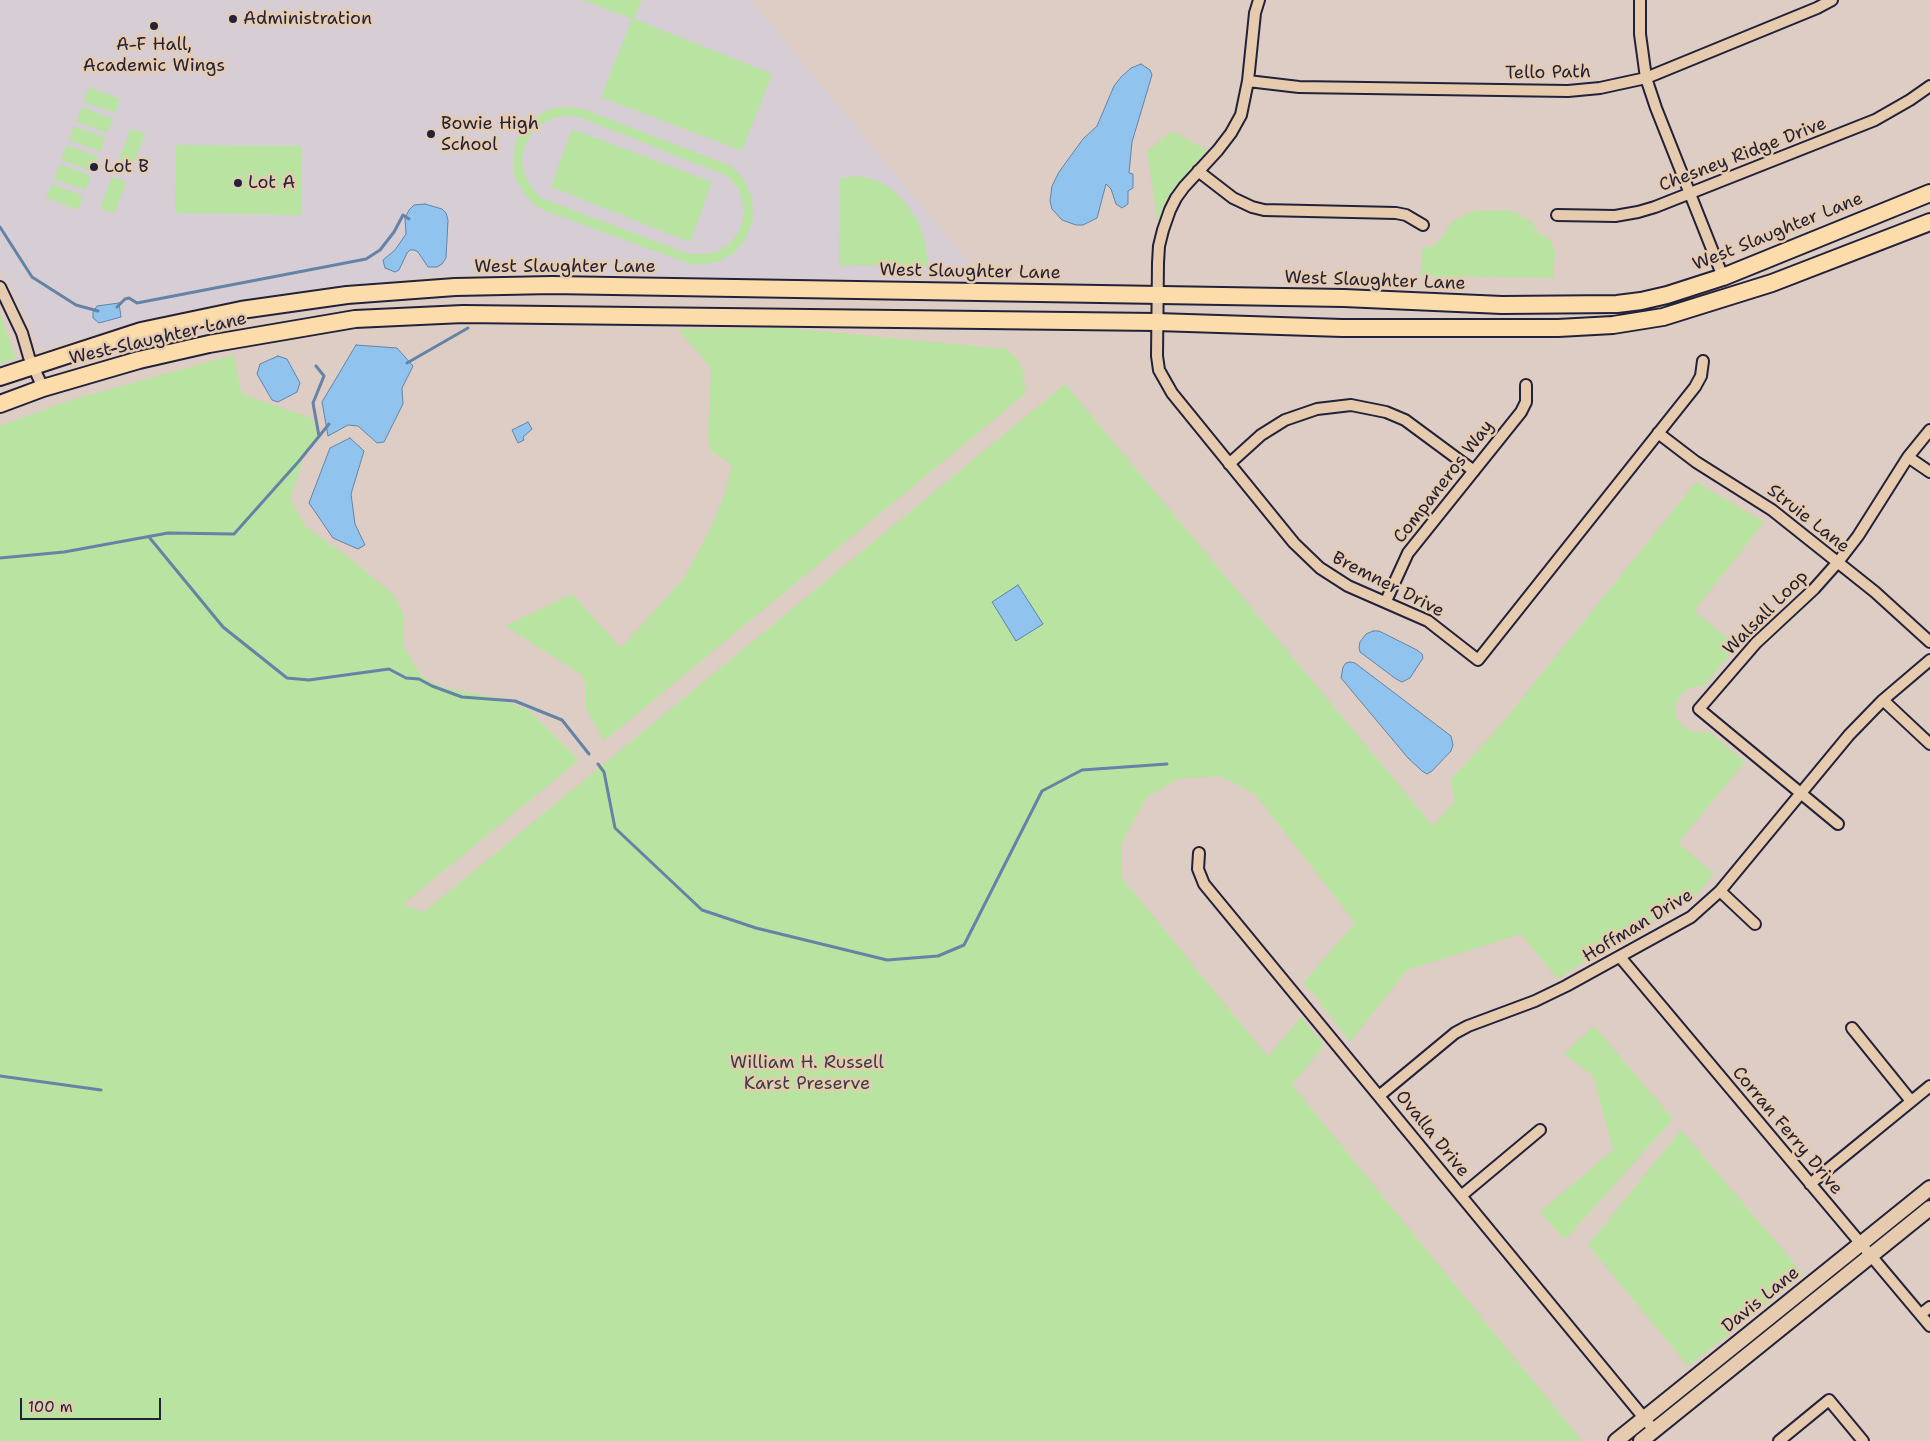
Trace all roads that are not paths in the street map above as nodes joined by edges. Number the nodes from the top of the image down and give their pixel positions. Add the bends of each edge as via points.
1 (1260, 0) edge
2 (1640, 0) edge
3 (1832, 0) edge
4 (1646, 78) junction
5 (1248, 81) junction
6 (1930, 86) edge
7 (1198, 171) junction
8 (1691, 194) junction
9 (1923, 195) edge
10 (1557, 215) dead end
11 (1928, 223) edge
12 (1423, 225) dead end
13 (1723, 276) junction
14 (0, 287) edge
15 (479, 287) junction
16 (1158, 296) junction
17 (1512, 306) junction
18 (479, 313) junction
19 (1157, 322) junction
20 (1511, 328) junction
21 (1703, 361) dead end
22 (32, 365) junction
23 (0, 376) edge
24 (1526, 385) dead end
25 (43, 388) junction
26 (0, 404) edge
27 (1930, 430) edge
28 (1658, 433) junction
29 (1908, 457) junction
30 (1229, 464) junction
31 (1474, 472) junction
32 (1930, 472) edge
33 (1838, 562) junction
34 (1386, 601) junction
35 (1930, 642) edge
36 (1930, 660) edge
37 (1882, 700) junction
38 (1930, 744) edge
39 (1800, 793) junction
40 (1838, 824) dead end
41 (1199, 853) dead end
42 (1720, 890) junction
43 (1755, 924) dead end
44 (1620, 957) junction
45 (1852, 1028) dead end
46 (1930, 1086) edge
47 (1379, 1096) junction
48 (1911, 1101) junction
49 (1540, 1130) dead end
50 (1810, 1184) junction
51 (1930, 1188) edge
52 (1461, 1196) junction
53 (1930, 1208) edge
54 (1860, 1243) junction
55 (1871, 1256) junction
56 (1930, 1307) edge
57 (1921, 1314) junction
58 (1930, 1326) edge
59 (1644, 1418) junction
60 (1654, 1430) junction
61 (1616, 1441) edge
62 (1641, 1441) edge
63 (1779, 1441) edge
64 (1863, 1441) edge

1 - 5 street, Bremner Drive via 1253,29
2 - 4 street via 1640,34
3 - 4 street, Tello Path
4 - 5 street, Tello Path via 1568,91 1299,87
4 - 8 street
5 - 7 street, Bremner Drive via 1241,115 1231,133
6 - 8 street, Chesney Ridge Drive via 1875,120
7 - 12 street via 1233,198 1264,210 1396,213
7 - 16 street, Bremner Drive via 1176,198 1163,230 1159,246
8 - 10 street, Chesney Ridge Drive via 1628,215
8 - 13 street
9 - 11 main road
9 - 13 main road, West Slaughter Lane
11 - 20 main road, West Slaughter Lane via 1772,283 1663,317 1613,325
13 - 17 main road, West Slaughter Lane via 1641,301
14 - 22 street via 22,333
15 - 16 main road, West Slaughter Lane via 562,285
15 - 18 main road
15 - 22 main road, West Slaughter Lane via 347,295 241,310 141,331
16 - 17 main road, West Slaughter Lane via 1344,298
16 - 19 street, Bremner Drive
17 - 20 main road
18 - 19 main road, West Slaughter Lane
18 - 25 main road, West Slaughter Lane via 355,319 209,344
19 - 20 main road, West Slaughter Lane via 1342,328
19 - 30 street, Bremner Drive via 1157,356 1165,382
21 - 28 street, Bremner Drive via 1695,387
22 - 23 main road, West Slaughter Lane
22 - 25 street
24 - 31 street, Companeros Way via 1526,402 1521,412
25 - 26 main road, West Slaughter Lane
27 - 29 street, Walsall Loop
28 - 33 street, Struie Lane via 1696,462 1764,504
28 - 34 street, Bremner Drive via 1478,660 1428,621
29 - 32 street
29 - 33 street, Walsall Loop
30 - 31 street via 1261,435 1285,420 1317,408 1351,406 1386,412 1405,420
30 - 34 street, Bremner Drive via 1294,543 1320,568 1348,586
31 - 34 street, Companeros Way via 1408,553
33 - 35 street, Struie Lane
33 - 39 street, Walsall Loop via 1756,643 1699,709
36 - 37 street, Hoffman Drive
37 - 38 street
37 - 39 street, Hoffman Drive
39 - 40 street
39 - 42 street, Hoffman Drive
41 - 47 street, Ovalla Drive via 1198,869 1204,884
42 - 43 street
42 - 44 street, Hoffman Drive via 1691,917
44 - 47 street, Hoffman Drive via 1535,1001 1455,1033
44 - 50 street, Corran Ferry Drive
45 - 48 street
46 - 48 street
47 - 52 street, Ovalla Drive
48 - 50 street
49 - 52 street
50 - 54 street, Corran Ferry Drive
51 - 54 main road, Davis Lane
52 - 59 street, Ovalla Drive
53 - 55 main road, Davis Lane
54 - 55 street, Corran Ferry Drive
54 - 59 main road, Davis Lane
55 - 57 street, Corran Ferry Drive
55 - 60 main road, Davis Lane
56 - 57 street
57 - 58 street, Corran Ferry Drive
59 - 60 street, Ovalla Drive
59 - 61 main road, Davis Lane
60 - 62 main road, Davis Lane
63 - 64 street via 1829,1400

